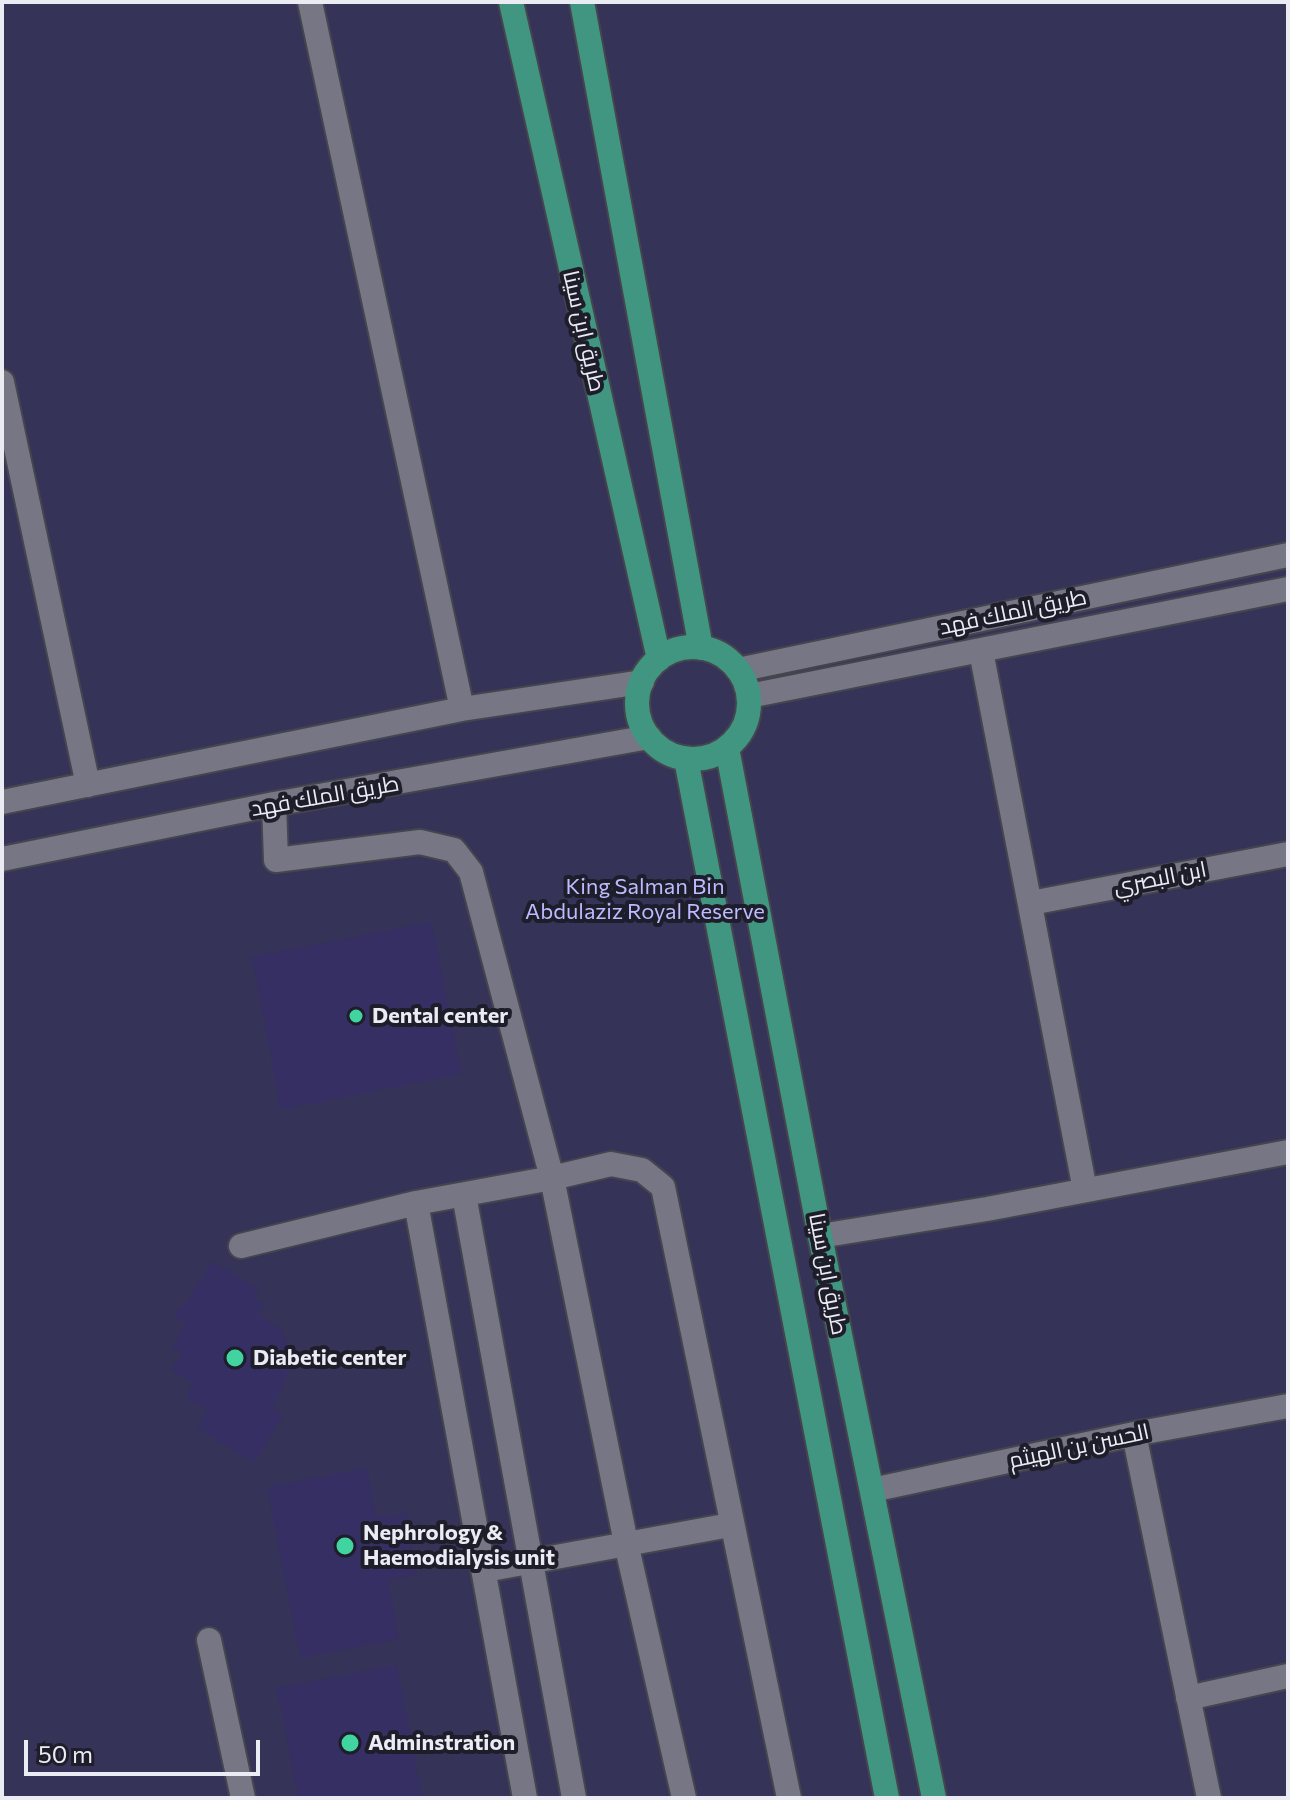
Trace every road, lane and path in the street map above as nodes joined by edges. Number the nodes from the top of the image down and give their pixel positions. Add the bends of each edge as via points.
1 (310, 2) edge
2 (511, 2) edge
3 (582, 2) edge
4 (2, 382) edge
5 (1288, 555) edge
6 (1288, 589) edge
7 (701, 648) junction
8 (981, 651) junction
9 (659, 659) junction
10 (738, 670) junction
11 (642, 682) junction
12 (749, 696) junction
13 (462, 709) junction
14 (649, 737) junction
15 (727, 748) junction
16 (686, 759) junction
17 (88, 785) junction
18 (2, 802) edge
19 (274, 804) junction
20 (1288, 854) edge
21 (2, 859) edge
22 (1031, 903) junction
23 (1288, 1152) edge
24 (552, 1178) junction
25 (1085, 1190) junction
26 (464, 1195) junction
27 (416, 1203) junction
28 (820, 1236) junction
29 (241, 1246) dead end
30 (1288, 1406) edge
31 (1134, 1434) junction
32 (872, 1490) junction
33 (730, 1525) junction
34 (626, 1543) junction
35 (533, 1561) junction
36 (485, 1570) junction
37 (209, 1640) dead end
38 (1288, 1676) edge
39 (1188, 1698) junction
40 (243, 1798) edge
41 (525, 1798) edge
42 (574, 1798) edge
43 (684, 1798) edge
44 (789, 1798) edge
45 (887, 1798) edge
46 (934, 1798) edge
47 (1209, 1798) edge

1 - 13 street
2 - 9 main road, طريق ابن سينا
3 - 7 main road
4 - 17 street
5 - 10 street, طريق الملك فهد
6 - 8 street, طريق الملك فهد
7 - 9 main road
7 - 10 main road
8 - 12 street, طريق الملك فهد
8 - 22 street
9 - 11 main road
10 - 12 main road
11 - 13 street
11 - 14 main road via 638,711
12 - 15 main road via 745,725
13 - 17 street
14 - 16 main road via 671,755
14 - 19 street, طريق الملك فهد
15 - 16 main road
15 - 28 main road, طريق ابن سينا
16 - 45 main road, طريق ابن سينا
17 - 18 street
19 - 21 street, طريق الملك فهد
19 - 24 street via 276,860 420,842 454,850 471,872
20 - 22 street, ابن البصري
22 - 25 street
23 - 25 street
24 - 26 street
24 - 33 street via 611,1164 642,1170 663,1187
24 - 34 street
25 - 28 street
26 - 27 street
26 - 35 street
27 - 29 street
27 - 36 street
28 - 32 main road, طريق ابن سينا
30 - 31 street, الحسن بن الهيثم
31 - 32 street, الحسن بن الهيثم
31 - 39 street
32 - 46 main road, طريق ابن سينا
33 - 34 street
33 - 44 street
34 - 35 street
34 - 43 street
35 - 36 street
35 - 42 street
36 - 41 street
37 - 40 street
38 - 39 street
39 - 47 street

